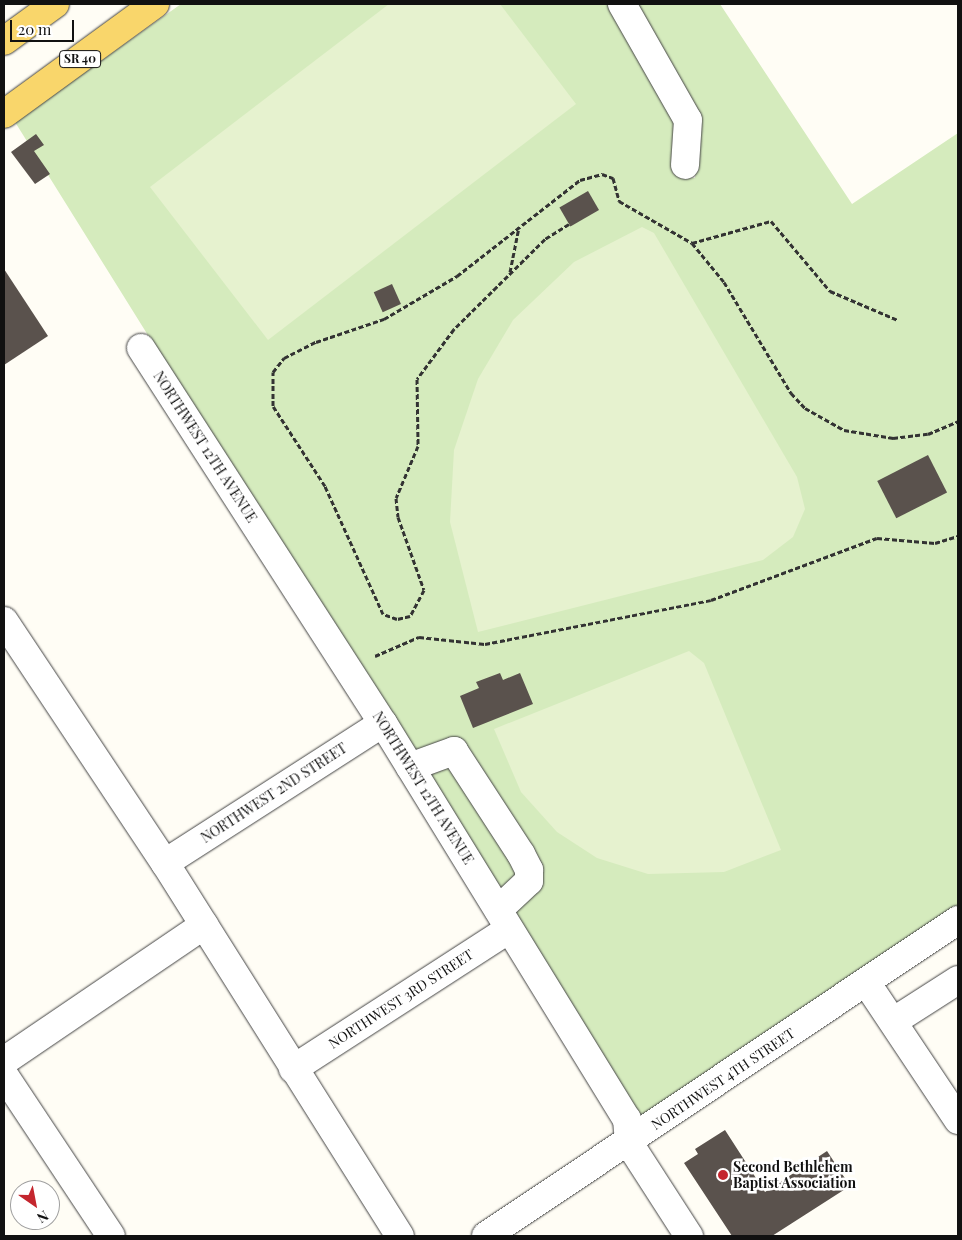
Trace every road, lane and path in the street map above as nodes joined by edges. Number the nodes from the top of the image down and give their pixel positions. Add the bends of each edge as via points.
1 (55, 4) edge
2 (155, 4) edge
3 (622, 4) edge
4 (4, 42) edge
5 (4, 114) edge
6 (685, 165) dead end
7 (569, 224) dead end
8 (519, 226) junction
9 (692, 243) junction
10 (510, 273) junction
11 (898, 320) dead end
12 (141, 348) dead end
13 (958, 421) edge
14 (958, 536) edge
15 (7, 633) edge
16 (375, 656) dead end
17 (383, 723) junction
18 (410, 767) junction
19 (165, 863) junction
20 (504, 919) junction
21 (958, 920) edge
22 (204, 925) junction
23 (958, 980) edge
24 (866, 982) junction
25 (894, 1021) junction
26 (4, 1061) edge
27 (293, 1069) junction
28 (4, 1075) edge
29 (958, 1120) edge
30 (629, 1143) junction
31 (110, 1236) edge
32 (400, 1236) edge
33 (486, 1236) edge
34 (689, 1236) edge

1 - 4 main road
2 - 5 main road, SR 40
3 - 6 street via 688,120
7 - 10 path
8 - 9 path via 580,180 602,174 613,178 619,201
8 - 10 path
8 - 10 path via 457,276 384,319 316,342 284,358 274,372 273,406 325,486 374,599 383,614 397,619 415,611 424,590 398,517 396,498 418,446 417,379 454,329
9 - 11 path via 771,221 830,291
9 - 13 path via 724,282 791,393 805,408 844,430 893,438 928,434
12 - 17 street, NORTHWEST 12TH AVENUE
14 - 16 path via 935,543 877,538 711,600 485,644 419,638
15 - 19 street
17 - 18 street, NORTHWEST 12TH AVENUE
17 - 19 street, NORTHWEST 2ND STREET
18 - 20 street, NORTHWEST 12TH AVENUE
18 - 20 street, NORTHWEST 3RD STREET via 454,751 521,854 530,870 529,881
19 - 22 street
20 - 27 street, NORTHWEST 3RD STREET
20 - 30 street, NORTHWEST 12TH AVENUE via 627,1119
21 - 24 street, NORTHWEST 4TH STREET
22 - 26 street
22 - 27 street
23 - 25 street
24 - 25 street
24 - 30 street, NORTHWEST 4TH STREET
25 - 29 street
27 - 32 street
28 - 31 street
30 - 33 street, NORTHWEST 4TH STREET
30 - 34 street, NORTHWEST 12TH AVENUE

